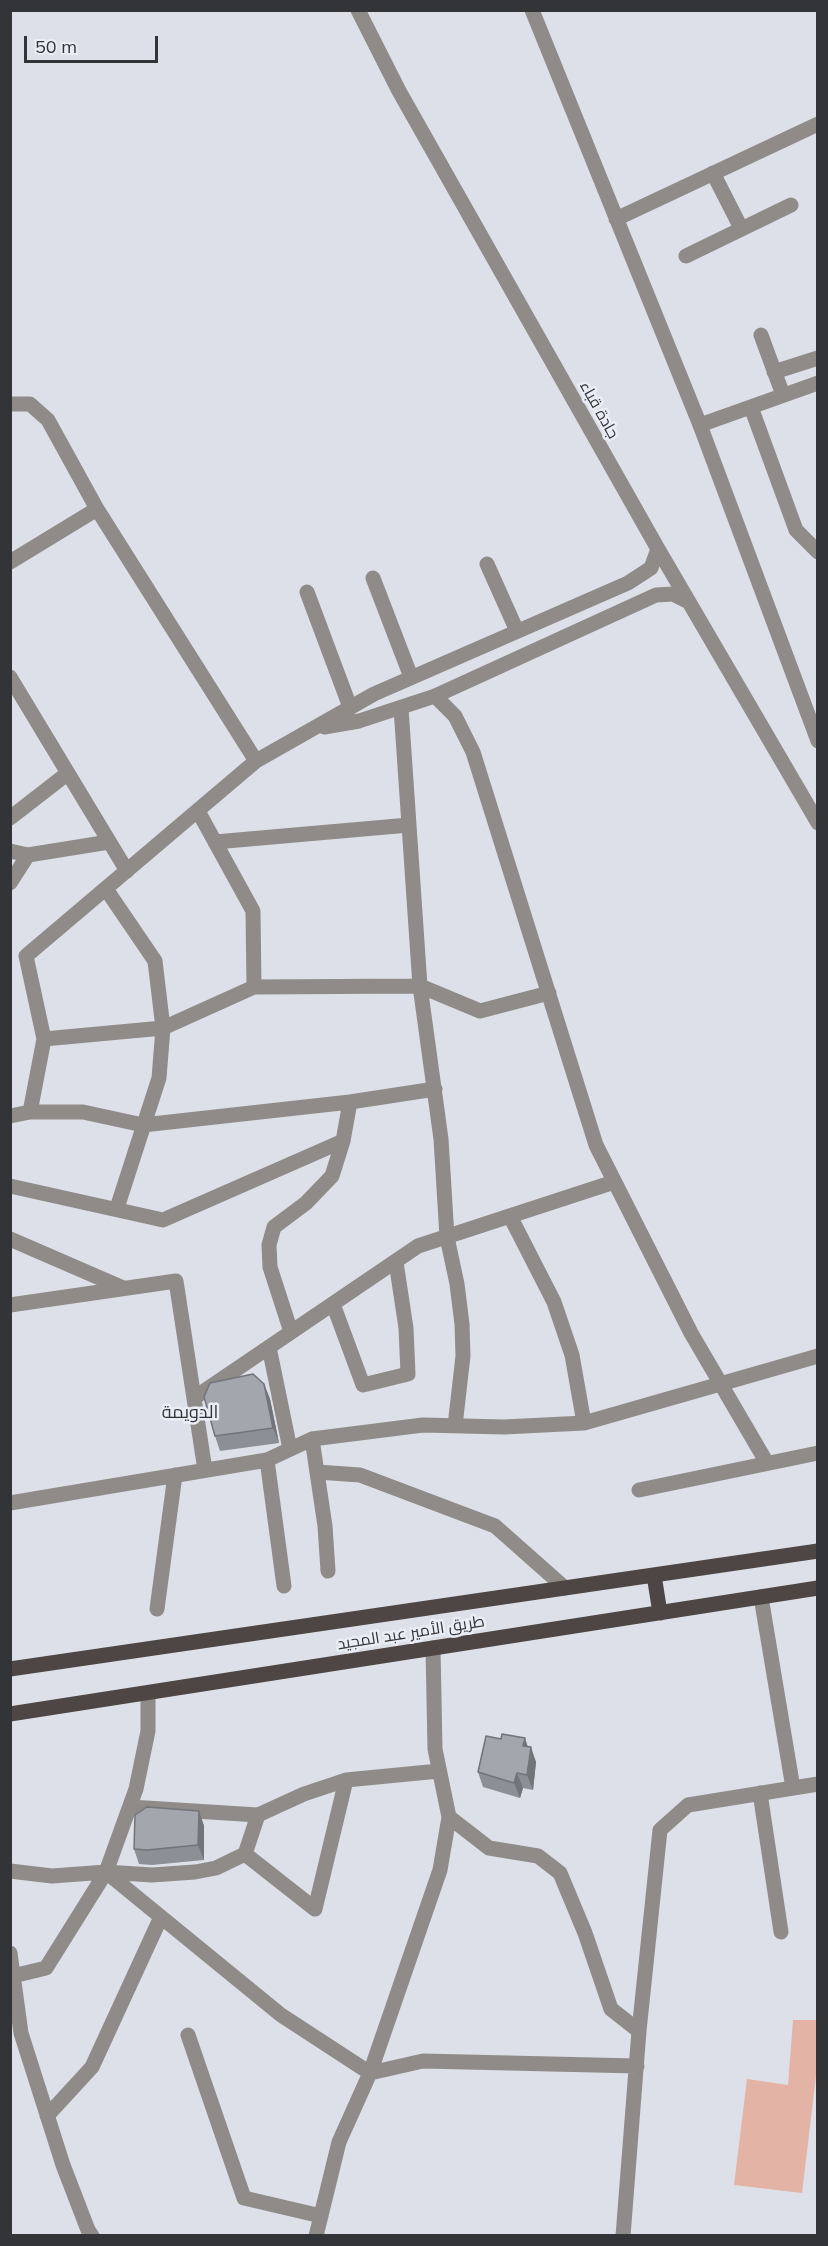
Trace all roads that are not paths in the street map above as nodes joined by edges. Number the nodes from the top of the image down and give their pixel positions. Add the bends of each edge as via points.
1 (357, 10) edge
2 (532, 10) edge
3 (818, 124) edge
4 (713, 173) junction
5 (791, 205) dead end
6 (616, 219) junction
7 (741, 228) junction
8 (686, 256) dead end
9 (761, 335) dead end
10 (818, 358) edge
11 (774, 372) junction
12 (818, 383) edge
13 (783, 395) junction
14 (10, 404) edge
15 (751, 407) junction
16 (700, 425) junction
17 (97, 509) junction
18 (658, 549) junction
19 (818, 552) edge
20 (10, 562) edge
21 (487, 564) dead end
22 (373, 578) dead end
23 (307, 592) dead end
24 (688, 602) junction
25 (517, 631) junction
26 (10, 677) edge
27 (411, 677) junction
28 (435, 696) junction
29 (350, 708) junction
30 (401, 708) junction
31 (314, 728) junction
32 (818, 741) edge
33 (256, 761) junction
34 (68, 773) junction
35 (198, 811) junction
36 (10, 818) edge
37 (818, 823) edge
38 (409, 825) junction
39 (109, 842) junction
40 (215, 842) junction
41 (10, 851) edge
42 (28, 855) junction
43 (127, 871) junction
44 (10, 883) edge
45 (106, 889) junction
46 (420, 986) junction
47 (254, 987) junction
48 (549, 993) junction
49 (163, 1028) junction
50 (44, 1039) junction
51 (435, 1089) junction
52 (350, 1102) junction
53 (30, 1112) junction
54 (10, 1116) edge
55 (142, 1125) junction
56 (343, 1141) junction
57 (614, 1182) junction
58 (10, 1185) edge
59 (117, 1208) junction
60 (510, 1216) junction
61 (447, 1237) junction
62 (10, 1239) edge
63 (396, 1262) junction
64 (124, 1289) junction
65 (333, 1304) junction
66 (10, 1305) edge
67 (291, 1332) junction
68 (269, 1347) junction
69 (818, 1356) edge
70 (721, 1384) junction
71 (194, 1398) junction
72 (584, 1423) junction
73 (455, 1426) junction
74 (312, 1439) junction
75 (290, 1449) junction
76 (818, 1453) edge
77 (267, 1460) junction
78 (767, 1463) junction
79 (205, 1470) junction
80 (317, 1472) junction
81 (175, 1475) junction
82 (639, 1490) dead end
83 (10, 1503) edge
84 (818, 1551) edge
85 (328, 1571) dead end
86 (654, 1575) junction
87 (284, 1586) dead end
88 (565, 1588) junction
89 (818, 1588) edge
90 (761, 1597) junction
91 (157, 1609) dead end
92 (660, 1613) junction
93 (433, 1648) junction
94 (14, 1665) edge
95 (148, 1693) junction
96 (10, 1714) edge
97 (439, 1771) junction
98 (346, 1780) junction
99 (818, 1784) edge
100 (793, 1788) junction
101 (760, 1793) junction
102 (130, 1807) junction
103 (258, 1815) junction
104 (448, 1817) junction
105 (245, 1854) junction
106 (10, 1871) edge
107 (106, 1872) junction
108 (161, 1917) junction
109 (782, 1932) dead end
110 (10, 1953) edge
111 (14, 1976) junction
112 (639, 2031) junction
113 (16, 2034) edge
114 (188, 2035) dead end
115 (637, 2066) junction
116 (370, 2073) junction
117 (47, 2116) junction
118 (321, 2217) junction
119 (92, 2235) edge
120 (316, 2235) edge
121 (623, 2235) edge

1 - 18 street, جادة قباء
2 - 6 street
3 - 4 street
4 - 6 street
4 - 7 street
5 - 7 street
6 - 16 street
7 - 8 street
9 - 11 street
10 - 11 street
11 - 13 street
12 - 13 street
13 - 15 street
14 - 17 street via 30,404 48,420
15 - 16 street
15 - 19 street via 796,530
16 - 32 street
17 - 20 street
17 - 33 street
18 - 24 street, جادة قباء
18 - 25 street via 651,568 628,583
21 - 25 street
22 - 27 street
23 - 29 street
24 - 28 street via 673,594 656,595
24 - 37 street, جادة قباء
25 - 27 street
26 - 34 street
27 - 29 street
28 - 30 street
28 - 48 street via 455,716 473,752
29 - 31 street
30 - 31 street via 359,721
30 - 38 street
31 - 33 street
33 - 35 street
34 - 36 street
34 - 39 street
35 - 40 street
35 - 43 street
38 - 40 street
38 - 46 street
39 - 42 street
39 - 43 street
40 - 47 street via 254,911
41 - 42 street
42 - 44 street
43 - 45 street
45 - 49 street via 155,961
45 - 50 street via 26,956
46 - 47 street
46 - 48 street via 480,1011
46 - 51 street
47 - 49 street
48 - 57 street via 596,1145
49 - 50 street
49 - 55 street via 159,1078
50 - 53 street
51 - 52 street
51 - 61 street
52 - 55 street
52 - 56 street
53 - 54 street
53 - 55 street via 83,1112
55 - 59 street
56 - 59 street via 163,1220
56 - 67 street via 332,1176 306,1203 274,1227 269,1245 270,1267
57 - 60 street
57 - 70 street
58 - 59 street
60 - 61 street
60 - 72 street via 554,1302 572,1355
61 - 63 street via 418,1246
61 - 73 street via 457,1284 463,1356
62 - 64 street
63 - 65 street
63 - 65 street via 408,1374 363,1385
64 - 66 street
64 - 71 street via 176,1281
65 - 67 street
67 - 68 street
68 - 71 street
68 - 75 street
69 - 70 street
70 - 72 street
70 - 78 street
71 - 79 street
72 - 73 street
73 - 74 street via 423,1425
74 - 75 street
74 - 80 street
75 - 77 street
76 - 78 street
77 - 79 street
77 - 87 street
78 - 82 street
79 - 81 street
80 - 85 street
80 - 88 street via 360,1475 495,1526
81 - 83 street
81 - 91 street
84 - 86 main road, طريق الأمير عبد المجيد
86 - 88 main road, طريق الأمير عبد المجيد
86 - 92 main road
88 - 94 main road, طريق الأمير عبد المجيد
89 - 90 main road, طريق الأمير عبد المجيد
90 - 92 main road, طريق الأمير عبد المجيد
90 - 100 street
92 - 93 main road, طريق الأمير عبد المجيد
93 - 95 main road, طريق الأمير عبد المجيد
93 - 97 street
95 - 96 main road, طريق الأمير عبد المجيد
95 - 102 street via 148,1731
97 - 98 street
97 - 104 street
98 - 103 street
98 - 105 street via 315,1909
99 - 100 street
100 - 101 street
101 - 109 street
101 - 112 street via 688,1805 660,1830
102 - 103 street
102 - 107 street
103 - 105 street
104 - 112 street via 489,1848 538,1856 560,1873 612,2009
104 - 116 street via 440,1870
105 - 107 street via 216,1868 195,1872
106 - 107 street via 52,1876
107 - 108 street
107 - 111 street via 46,1968
108 - 116 street via 281,2015
108 - 117 street via 92,2067
110 - 111 street
111 - 113 street
112 - 115 street
113 - 117 street
114 - 118 street via 244,2198
115 - 116 street via 423,2061
115 - 121 street
116 - 118 street via 339,2142
117 - 119 street
118 - 120 street

